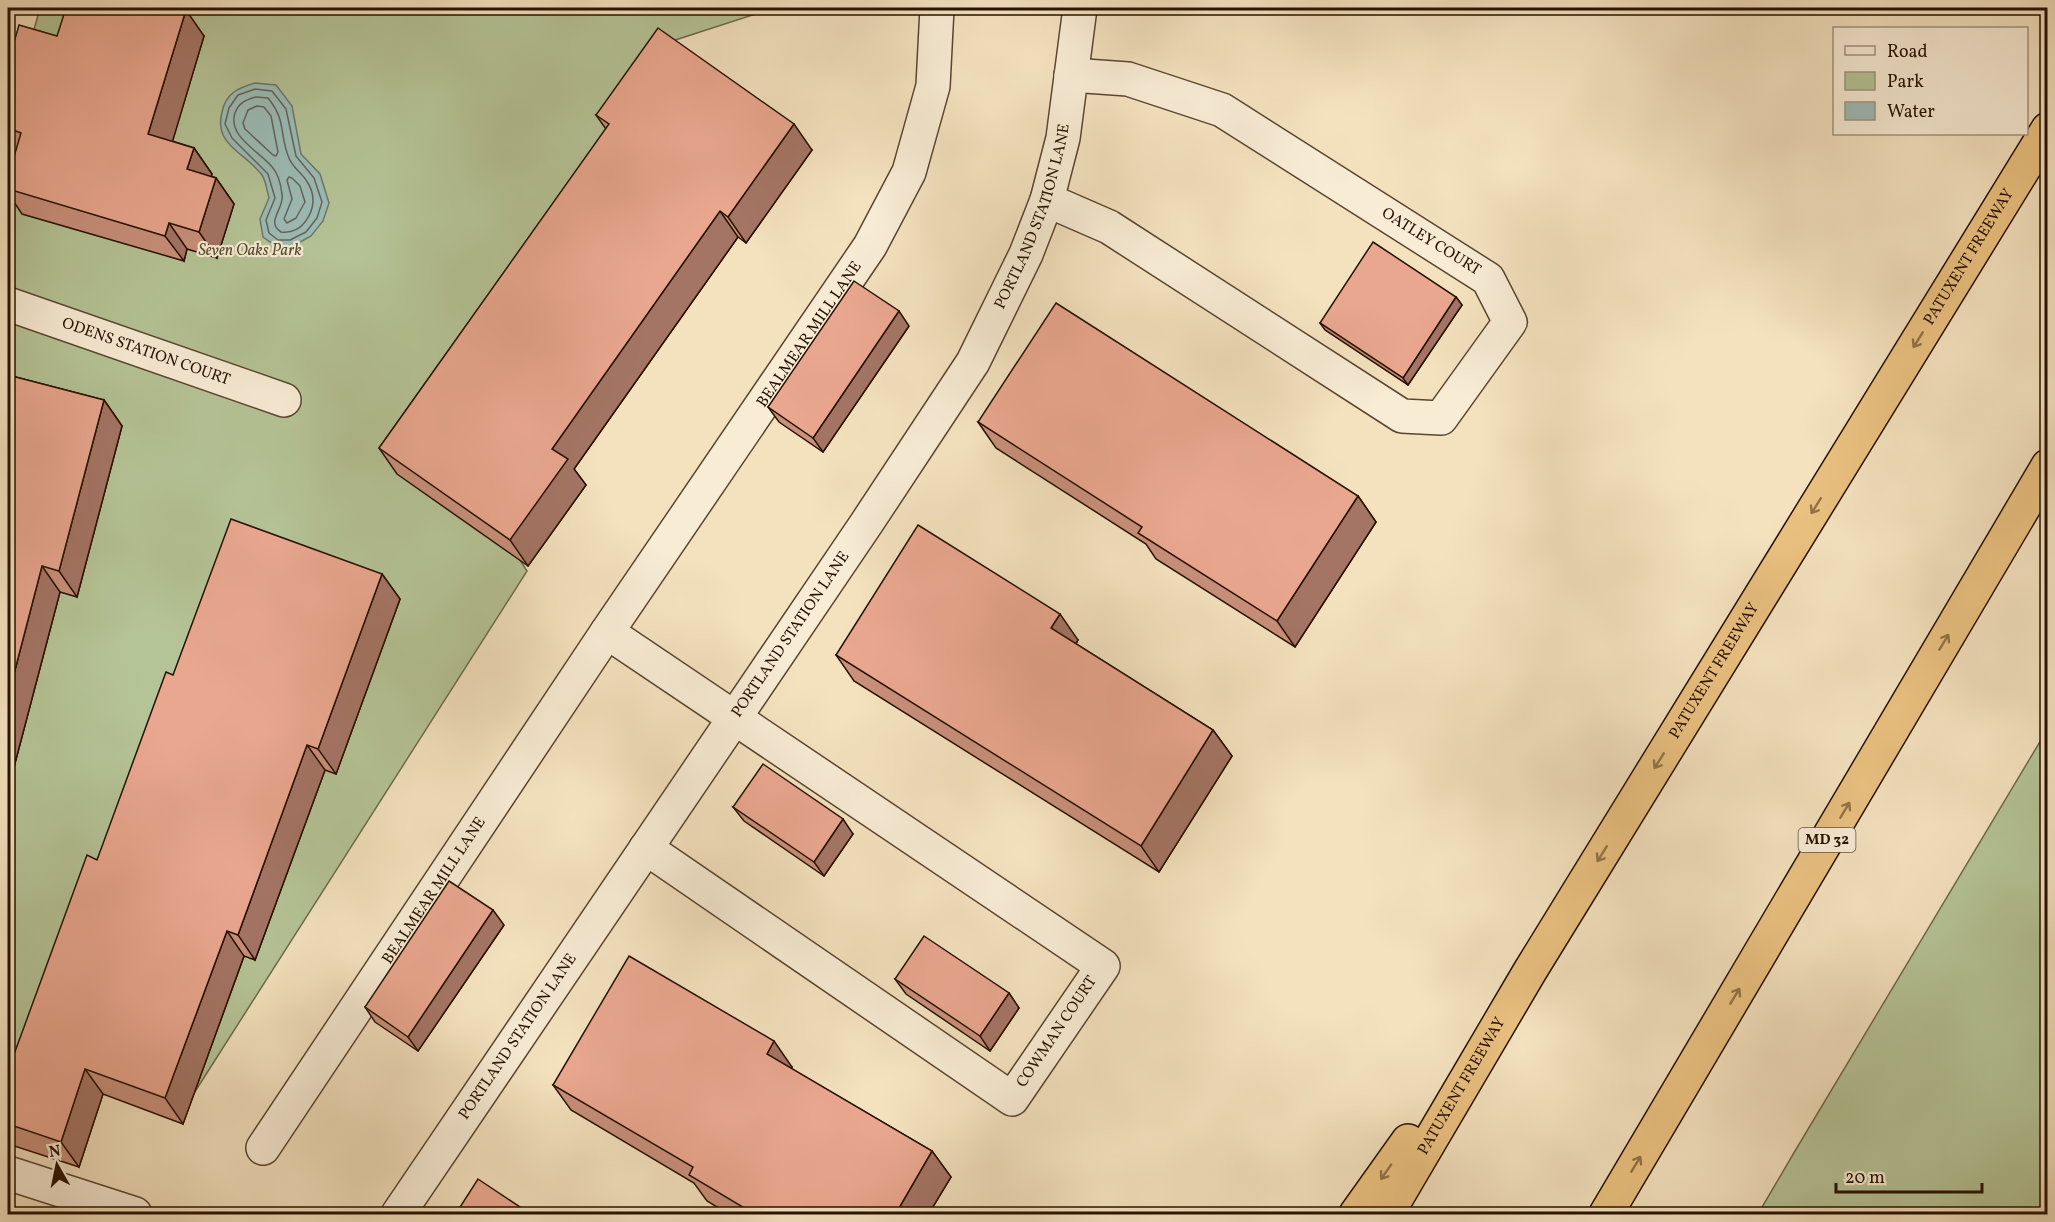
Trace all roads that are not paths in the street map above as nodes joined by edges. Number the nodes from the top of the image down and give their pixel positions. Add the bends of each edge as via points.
1 (937, 8) edge
2 (1080, 8) edge
3 (1071, 75) junction
4 (2048, 129) edge
5 (1047, 200) junction
6 (8, 304) edge
7 (284, 399) dead end
8 (2048, 466) edge
9 (607, 633) junction
10 (735, 717) junction
11 (646, 848) junction
12 (1530, 971) junction
13 (263, 1148) dead end
14 (8, 1173) edge
15 (135, 1215) edge
16 (398, 1215) edge
17 (1356, 1215) edge
18 (1388, 1215) edge
19 (1606, 1215) edge

1 - 9 street, BEALMEAR MILL LANE via 933,86 909,172 870,246
2 - 3 street, PORTLAND STATION LANE
3 - 5 street, PORTLAND STATION LANE via 1063,138
3 - 5 street, OATLEY COURT via 1128,79 1222,110 1488,279 1510,321 1441,418 1402,416 1109,227
4 -> 12 highway, PATUXENT FREEWAY
5 - 10 street, PORTLAND STATION LANE via 1026,254 973,362
6 - 7 street, ODENS STATION COURT
19 -> 8 highway, MD 32
9 - 10 street
9 - 13 street, BEALMEAR MILL LANE
10 - 11 street, PORTLAND STATION LANE
10 - 11 street, COWMAN COURT via 1103,966 1011,1099
11 - 16 street, PORTLAND STATION LANE
12 -> 17 highway
12 - 18 highway, PATUXENT FREEWAY
14 - 15 street

